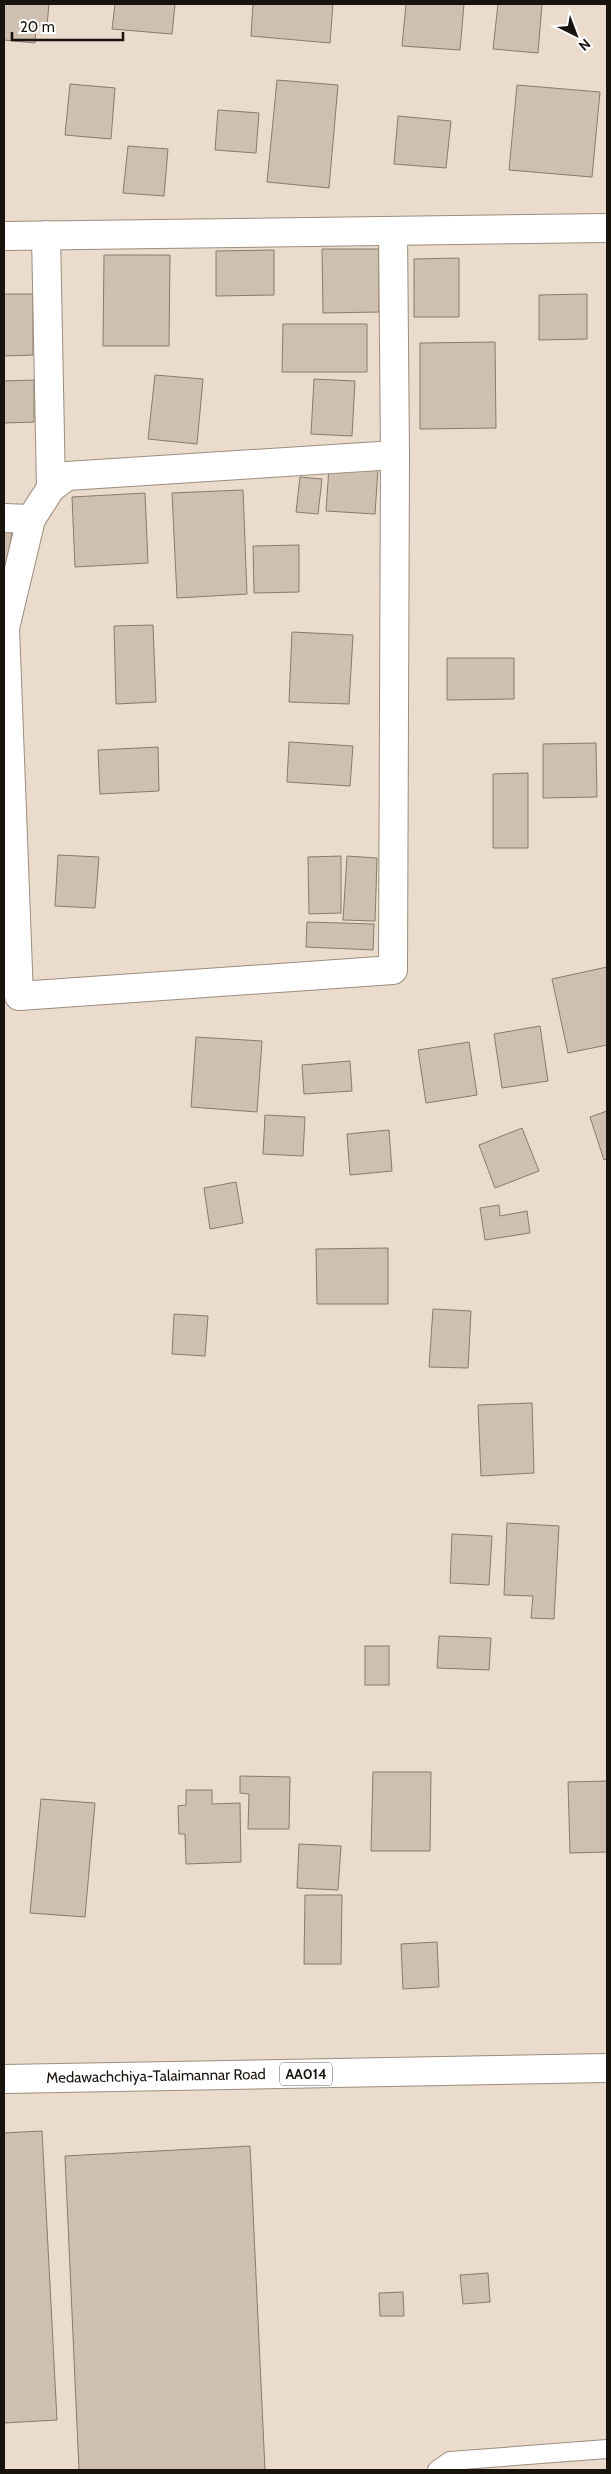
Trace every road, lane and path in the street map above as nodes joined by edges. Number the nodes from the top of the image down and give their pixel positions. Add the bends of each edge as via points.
1 (607, 228) edge
2 (393, 231) junction
3 (46, 235) junction
4 (4, 236) edge
5 (395, 455) junction
6 (51, 488) junction
7 (4, 518) edge
8 (31, 519) junction
9 (607, 2068) edge
10 (4, 2079) edge
11 (607, 2449) edge
12 (437, 2470) edge

1 - 2 main road
2 - 3 main road
2 - 5 main road
3 - 4 main road
3 - 6 main road
5 - 6 main road via 67,476
5 - 8 main road via 393,970 19,996 5,628
6 - 8 main road
7 - 8 main road
9 - 10 main road, Medawachchiya-Talaimannar Road / AA014
11 - 12 lane via 450,2462

